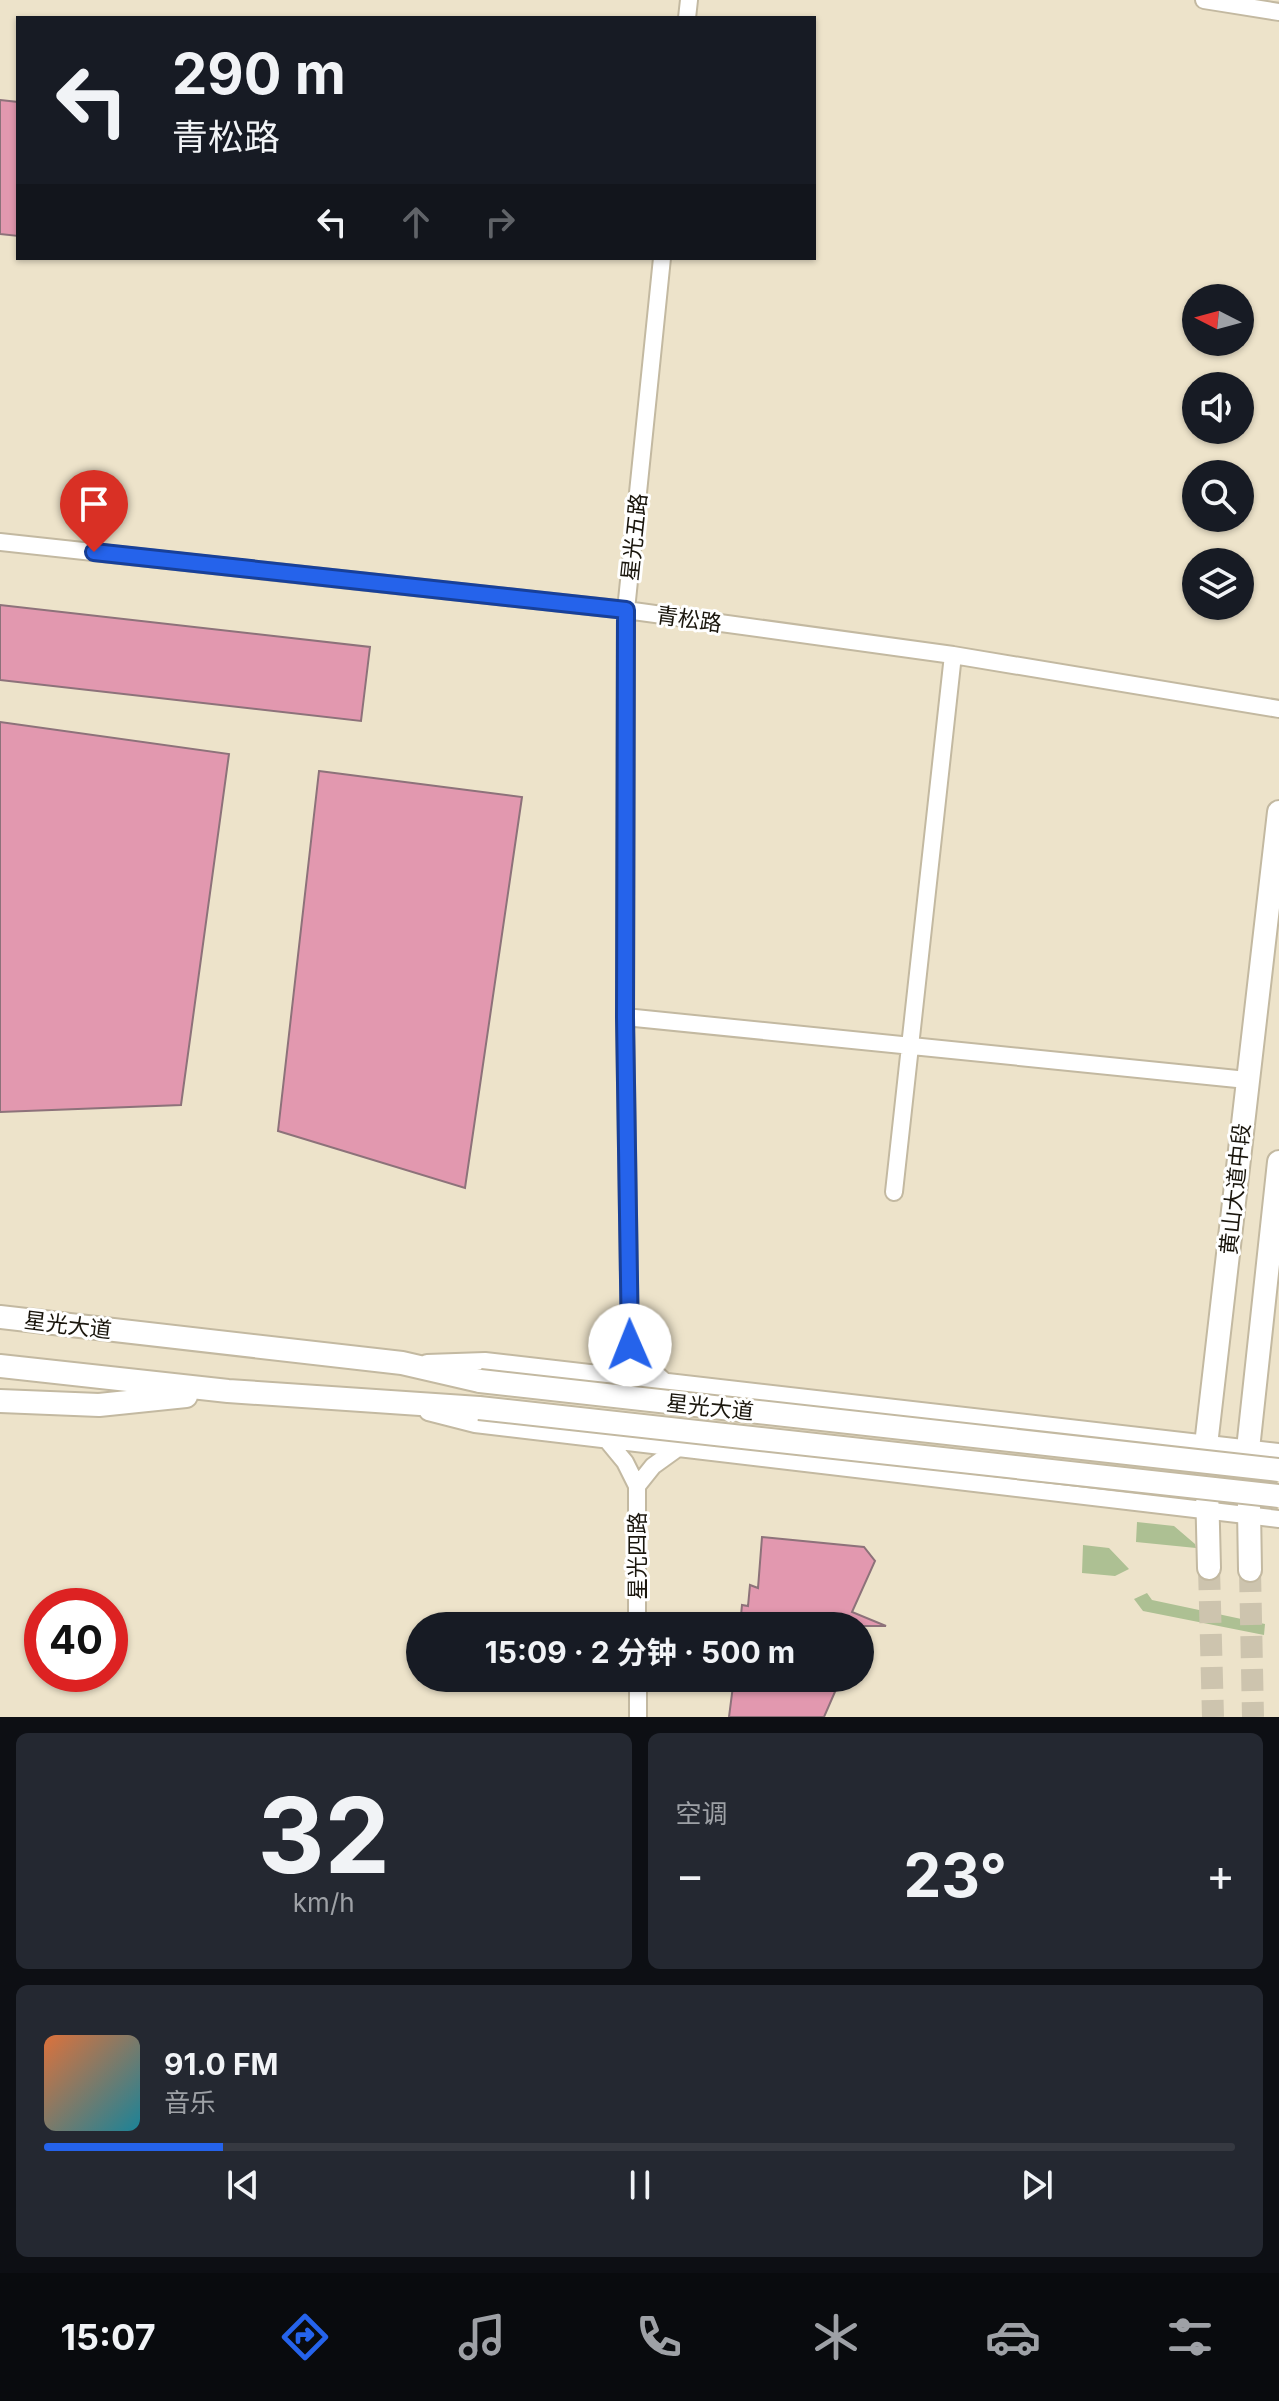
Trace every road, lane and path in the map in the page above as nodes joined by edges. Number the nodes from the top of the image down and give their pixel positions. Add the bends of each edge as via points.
1 (1204, 0) edge
2 (1279, 12) edge
3 (662, 260) edge
4 (0, 542) edge
5 (626, 610) junction
6 (953, 655) junction
7 (1279, 709) edge
8 (1279, 812) edge
9 (625, 1017) junction
10 (911, 1044) junction
11 (1247, 1080) junction
12 (1279, 1162) edge
13 (894, 1192) dead end
14 (0, 1317) edge
15 (630, 1345) junction
16 (402, 1363) junction
17 (0, 1366) edge
18 (594, 1374) junction
19 (77, 1375) junction
20 (0, 1382) edge
21 (666, 1382) junction
22 (228, 1391) junction
23 (0, 1401) edge
24 (387, 1402) junction
25 (606, 1439) junction
26 (1206, 1445) junction
27 (678, 1448) junction
28 (1248, 1449) junction
29 (1279, 1452) edge
30 (1279, 1470) edge
31 (637, 1486) junction
32 (1279, 1496) edge
33 (1207, 1511) junction
34 (1249, 1516) junction
35 (1279, 1519) edge
36 (1209, 1568) tunnel mouth
37 (1250, 1570) tunnel mouth
38 (637, 1612) edge
39 (638, 1692) edge
40 (638, 1717) edge

1 - 2 street
3 - 5 street, 星光五路
4 - 5 street, 青松路
5 - 6 street, 青松路
5 - 9 street, 星光五路
6 - 7 street, 青松路
6 - 10 street
8 - 11 main road, 黄山大道中段
9 - 10 street
9 - 15 street, 星光五路
10 - 11 street
10 - 13 street
11 - 26 main road, 黄山大道中段
12 - 28 main road, 黄山大道中段
14 - 16 main road, 星光大道
15 - 18 street
15 - 21 street
16 - 18 street via 485,1361
16 - 30 main road, 星光大道, bridge via 480,1381
17 - 19 main road, 星光大道
18 - 21 street
19 - 20 main road
19 - 22 main road, 星光大道
21 - 26 street
22 - 23 main road via 99,1405
22 - 24 main road, 星光大道
24 - 25 street via 475,1424
24 - 32 main road, 星光大道, bridge
25 - 27 street
25 - 31 street
26 - 28 street
26 - 33 main road, 黄山大道中段
27 - 31 street
27 - 33 street
28 - 29 street
28 - 34 main road, 黄山大道中段
31 - 38 street, 星光四路
33 - 34 street
33 - 36 main road, 黄山大道中段
34 - 35 street
34 - 37 main road, 黄山大道中段
39 - 40 street

